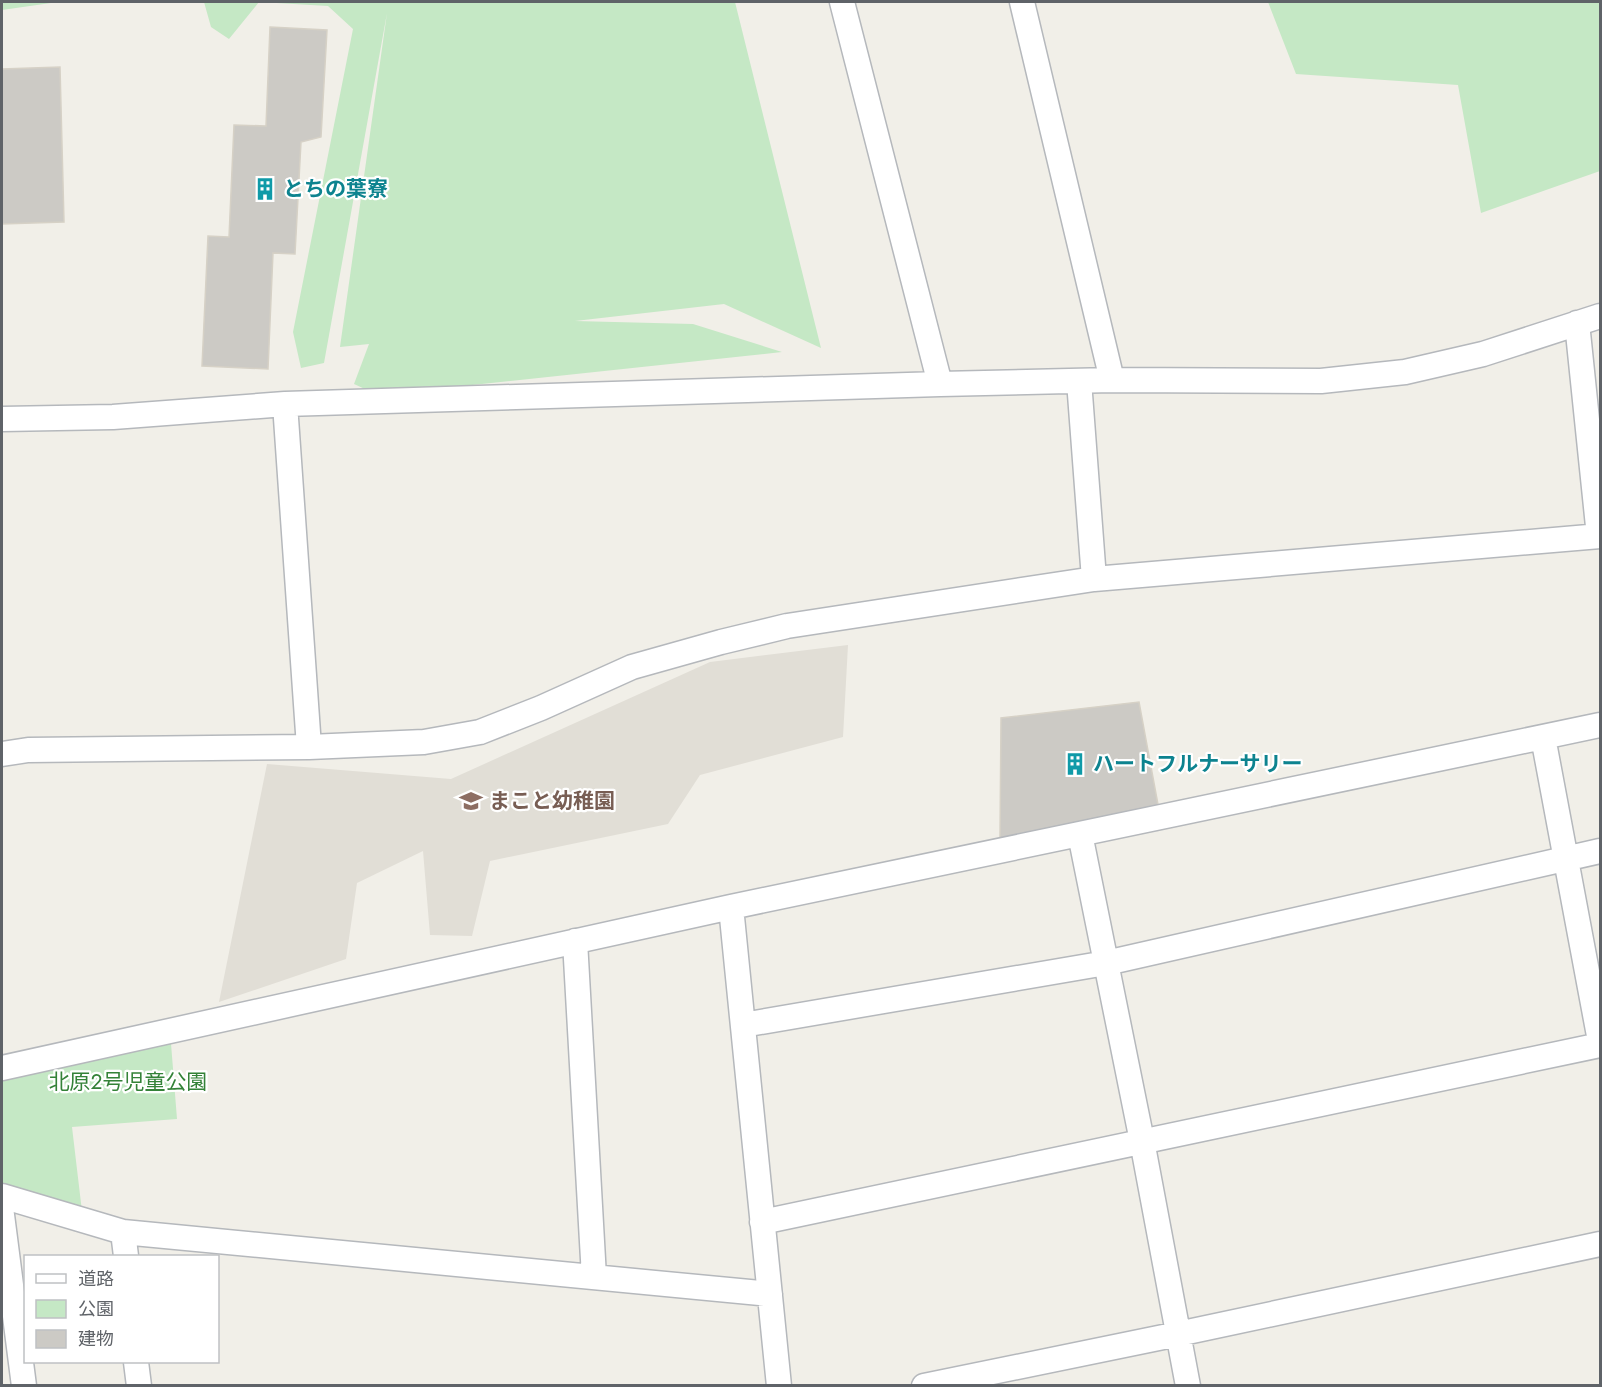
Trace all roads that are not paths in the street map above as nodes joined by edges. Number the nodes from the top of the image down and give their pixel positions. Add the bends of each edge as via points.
1 (842, 2) edge
2 (1022, 2) edge
3 (1600, 316) edge
4 (1577, 323) junction
5 (1112, 380) junction
6 (1079, 381) junction
7 (940, 384) junction
8 (285, 404) junction
9 (2, 419) edge
10 (1600, 536) edge
11 (1094, 579) junction
12 (1600, 725) edge
13 (1543, 737) junction
14 (309, 747) junction
15 (2, 754) edge
16 (1080, 834) junction
17 (1600, 851) edge
18 (1567, 859) junction
19 (731, 907) junction
20 (575, 941) junction
21 (1106, 963) junction
22 (743, 1025) junction
23 (1600, 1043) edge
24 (2, 1068) edge
25 (1142, 1141) junction
26 (2, 1196) edge
27 (2, 1215) edge
28 (762, 1222) junction
29 (123, 1232) junction
30 (1600, 1244) edge
31 (126, 1255) edge
32 (594, 1277) junction
33 (770, 1294) junction
34 (1178, 1334) junction
35 (136, 1363) edge
36 (24, 1386) edge
37 (139, 1386) edge
38 (779, 1386) edge
39 (924, 1386) edge
40 (1188, 1386) edge

1 - 7 street
2 - 5 street
3 - 4 street
4 - 5 street via 1483,354 1405,372 1321,381
4 - 10 street
5 - 6 street
6 - 7 street
6 - 11 street
7 - 8 street
8 - 9 street via 113,417
8 - 14 street
10 - 11 street
11 - 14 street via 787,626 721,642 632,667 480,732 424,742
12 - 13 street
13 - 16 street
13 - 18 street
14 - 15 street via 28,750
16 - 19 street
16 - 21 street
17 - 18 street
18 - 21 street
18 - 23 street
19 - 20 street
19 - 22 street
20 - 24 street
20 - 32 street
21 - 22 street
21 - 25 street
22 - 28 street
23 - 25 street
25 - 28 street
25 - 34 street
26 - 29 street
27 - 36 street
28 - 33 street
29 - 31 street
29 - 32 street
30 - 34 street
32 - 33 street
33 - 38 street
34 - 39 street
34 - 40 street
35 - 37 street

